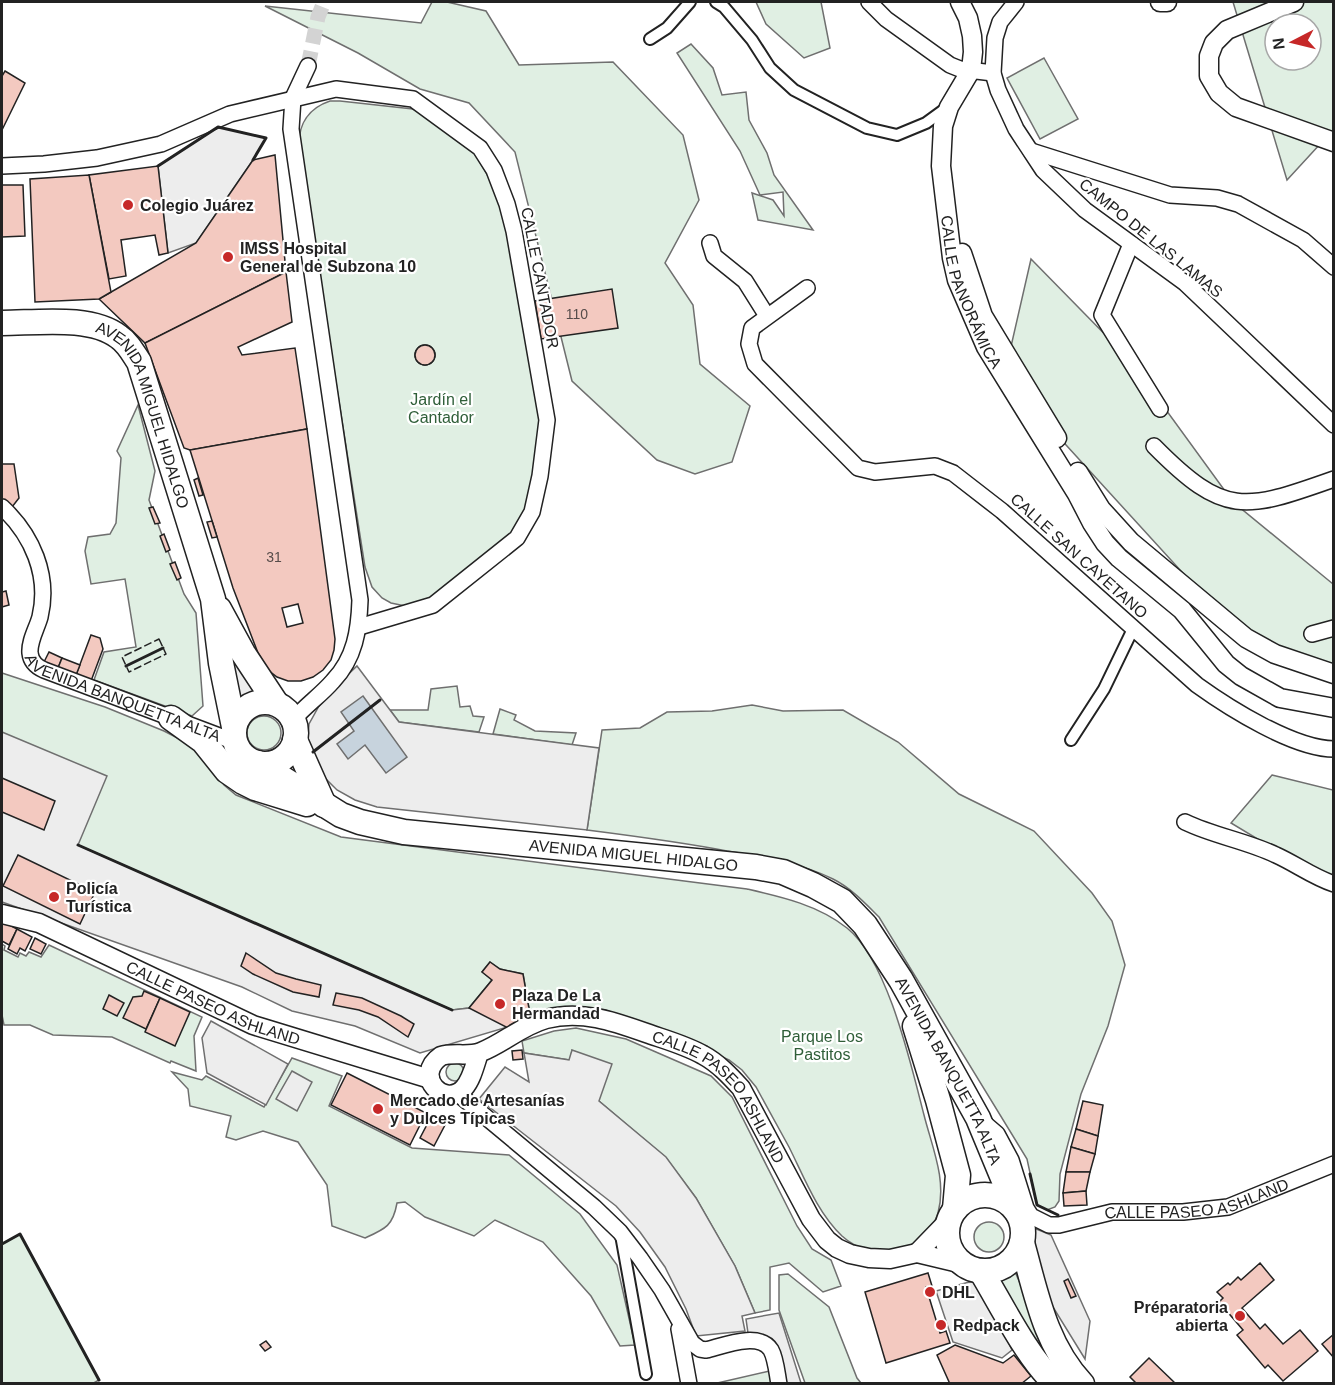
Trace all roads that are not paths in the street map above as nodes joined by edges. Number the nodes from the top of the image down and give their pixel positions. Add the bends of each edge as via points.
1 (690, 2) edge
2 (716, 2) edge
3 (960, 2) edge
4 (1016, 2) edge
5 (1160, 2) edge
6 (1167, 2) edge
7 (1294, 2) edge
8 (869, 4) edge
9 (650, 39) dead end
10 (308, 66) tunnel mouth
11 (970, 70) junction
12 (993, 73) junction
13 (293, 98) junction
14 (949, 106) junction
15 (1334, 142) edge
16 (1031, 151) junction
17 (2, 166) edge
18 (949, 224) junction
19 (710, 243) dead end
20 (1131, 244) junction
21 (1334, 267) edge
22 (807, 288) dead end
23 (766, 316) junction
24 (2, 322) edge
25 (1160, 409) dead end
26 (1334, 425) edge
27 (1154, 446) dead end
28 (1334, 479) edge
29 (2, 507) edge
30 (213, 599) junction
31 (359, 627) junction
32 (1334, 628) edge
33 (1132, 629) junction
34 (1312, 634) dead end
35 (1334, 674) edge
36 (1334, 708) edge
37 (171, 718) junction
38 (288, 721) junction
39 (235, 735) junction
40 (1071, 740) dead end
41 (1334, 749) edge
42 (258, 763) junction
43 (333, 810) junction
44 (1185, 822) dead end
45 (1334, 884) edge
46 (2, 914) edge
47 (901, 981) junction
48 (479, 1053) junction
49 (430, 1079) junction
50 (463, 1087) junction
51 (978, 1118) junction
52 (1334, 1164) edge
53 (1017, 1212) junction
54 (952, 1214) junction
55 (620, 1232) junction
56 (1022, 1243) junction
57 (917, 1253) junction
58 (972, 1268) junction
59 (678, 1320) junction
60 (646, 1374) dead end
61 (689, 1383) edge
62 (779, 1383) edge
63 (1056, 1383) edge
64 (1082, 1383) edge

1 - 9 street via 668,28
2 - 14 street via 752,40 770,68 794,90 867,128 897,135 926,123
3 - 11 street via 972,36
4 - 12 street via 1000,21
5 - 6 street
7 - 15 street via 1227,30 1214,43 1209,76 1219,93 1236,107
8 - 11 street via 950,65
10 - 13 street
11 - 12 street
11 - 14 street
12 - 16 street, CAMPO DE LAS LAMAS via 1006,109
13 - 17 street, CALLE CANTADOR via 230,114 161,144 97,158
13 - 31 street via 291,129 360,600
13 - 31 street, CALLE CANTADOR via 336,89 413,99 480,148 494,170 514,231 547,420 532,512 517,538 433,605
14 - 18 street via 943,126 941,166
16 - 20 street, CAMPO DE LAS LAMAS via 1043,170 1085,210
16 - 21 street via 1170,195 1217,198 1238,204 1303,240
18 - 35 street, CALLE PANORÁMICA via 992,331 1089,490 1115,525 1246,638 1275,654
18 - 36 street, CALLE PANORÁMICA via 957,280 986,347 1105,543 1182,610 1226,664 1241,676 1280,698
19 - 23 street via 714,256 745,281
20 - 25 street via 1102,315
20 - 26 street, CAMPO DE LAS LAMAS via 1185,283
22 - 23 street
23 - 33 street, CALLE SAN CAYETANO via 752,328 750,344 755,364 858,468 875,472 934,466 953,473 1002,511
24 - 30 main road, AVENIDA MIGUEL HIDALGO via 103,327 129,347 139,362
27 - 28 street via 1180,472 1233,502 1272,500
29 - 37 street, AVENIDA BANQUETTA ALTA via 31,544 40,570 43,593 30,652 34,664
30 - 38 main road, AVENIDA MIGUEL HIDALGO
30 - 39 main road, AVENIDA MIGUEL HIDALGO
31 - 38 street via 353,650 334,681
32 - 34 street
33 - 40 street via 1104,689
33 - 41 street, CALLE SAN CAYETANO via 1230,709 1299,742
37 - 39 street, AVENIDA BANQUETTA ALTA
37 - 43 main road via 202,741 227,771 243,782
38 - 39 main road via 260,702 252,704 240,714
38 - 42 main road via 288,754 273,763
38 - 43 main road, AVENIDA MIGUEL HIDALGO
39 - 42 main road via 243,754
42 - 43 main road, AVENIDA MIGUEL HIDALGO
43 - 47 main road, AVENIDA MIGUEL HIDALGO via 360,822 404,832 783,872 842,901 866,926
44 - 45 street via 1276,855
46 - 49 street, CALLE PASEO ASHLAND via 39,923 253,1025
47 - 51 main road, AVENIDA BANQUETTA ALTA
47 - 54 main road, AVENIDA BANQUETTA ALTA via 958,1175
48 - 49 street, CALLE PASEO ASHLAND via 447,1054 435,1060
48 - 50 street
48 - 57 street, CALLE PASEO ASHLAND via 523,1028 571,1015 616,1022 681,1045 725,1070 741,1088 811,1219 827,1240 850,1254 868,1258
49 - 50 street, CALLE PASEO ASHLAND via 437,1090 450,1095
50 - 55 street
51 - 52 street, CALLE PASEO ASHLAND via 997,1134 1031,1216 1048,1225 1112,1212 1183,1212 1228,1206
51 - 53 main road, AVENIDA BANQUETTA ALTA
53 - 54 main road via 1009,1203 987,1194 964,1201
53 - 56 main road via 1023,1229
54 - 57 street
54 - 58 main road via 946,1232 948,1244 954,1256
55 - 59 street via 662,1290
55 - 60 street
56 - 58 main road via 1011,1261 992,1270
56 - 64 main road via 1047,1330 1057,1352
57 - 58 street, CALLE PASEO ASHLAND
58 - 63 main road via 1047,1376
59 - 61 street
59 - 62 street via 700,1349 750,1341 764,1343 771,1351

